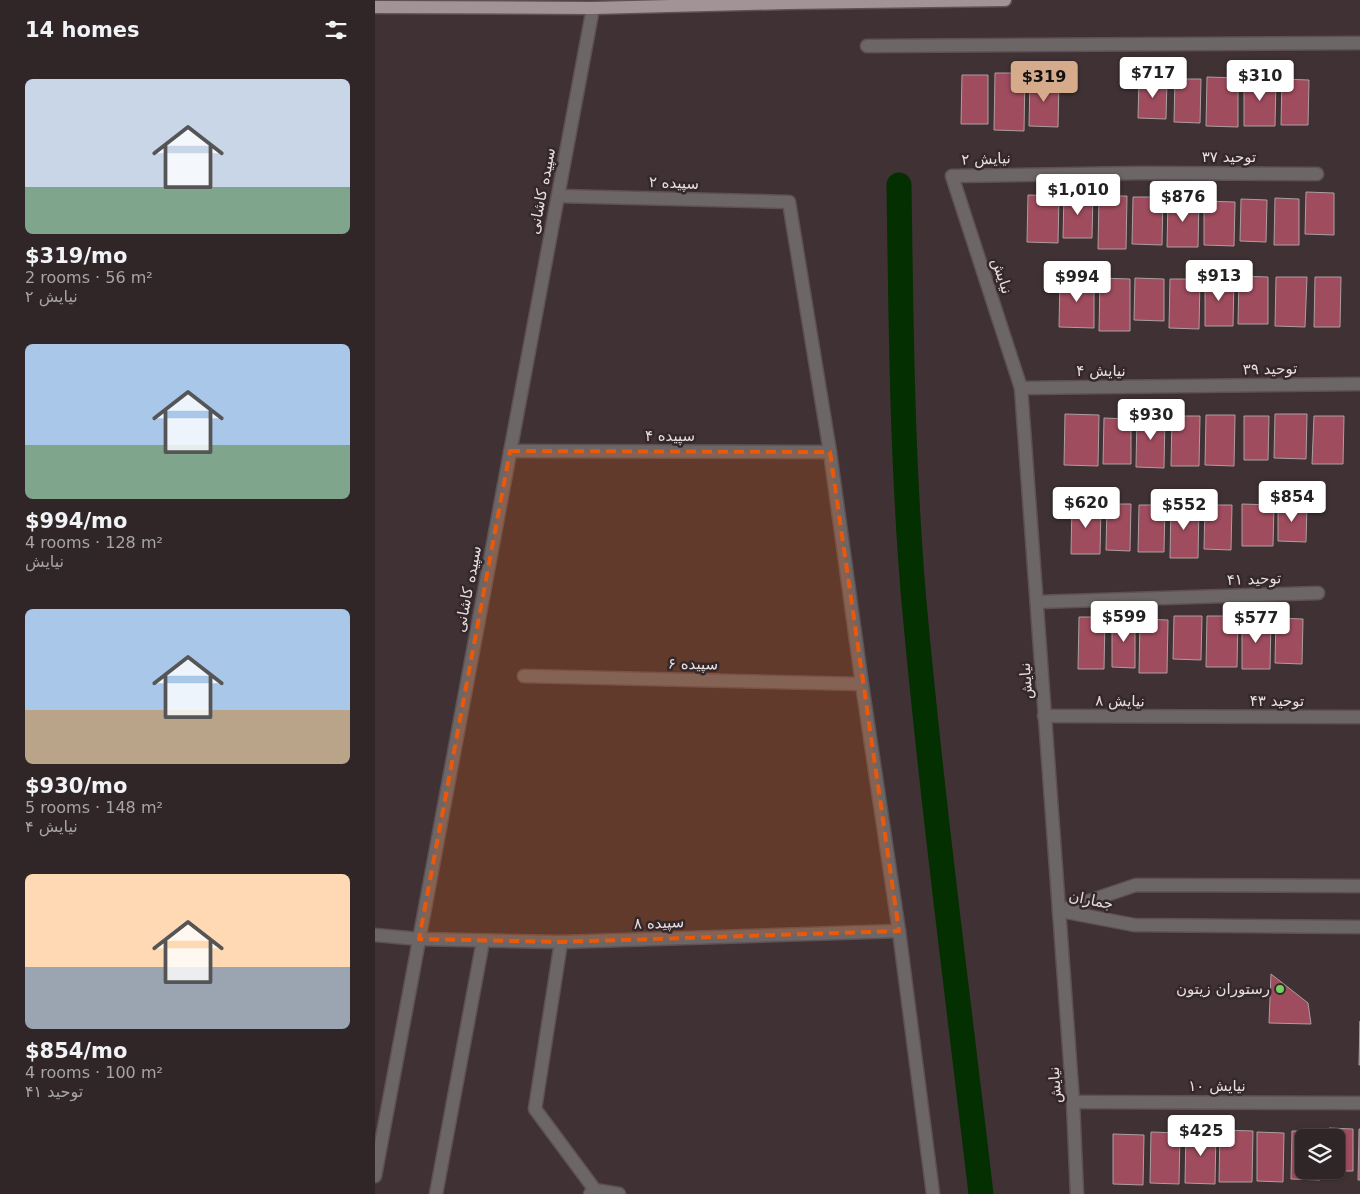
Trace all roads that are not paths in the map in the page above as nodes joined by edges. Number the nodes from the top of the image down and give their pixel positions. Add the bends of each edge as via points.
1 (1005, 0) edge
2 (787, 1) edge
3 (746, 2) edge
4 (375, 7) edge
5 (593, 8) junction
6 (1360, 43) edge
7 (867, 46) dead end
8 (1140, 173) joint
9 (1317, 174) dead end
10 (952, 176) joint
11 (558, 196) junction
12 (1360, 384) edge
13 (1180, 387) joint
14 (1021, 388) junction
15 (510, 451) junction
16 (829, 452) junction
17 (1318, 593) dead end
18 (1037, 602) junction
19 (524, 676) dead end
20 (862, 684) junction
21 (1045, 716) junction
22 (1360, 717) edge
23 (1195, 718) joint
24 (1360, 886) edge
25 (1059, 911) junction
26 (1360, 928) edge
27 (899, 931) junction
28 (375, 935) edge
29 (419, 939) junction
30 (483, 941) junction
31 (561, 942) junction
32 (1073, 1102) junction
33 (1360, 1103) edge
34 (375, 1176) edge
35 (593, 1192) edge
36 (436, 1194) edge
37 (619, 1194) edge
38 (933, 1194) edge
39 (1077, 1194) edge

1 - 2 main road
2 - 3 main road
3 - 5 main road
4 - 5 main road
5 - 11 street, سپیده کاشانی
6 - 7 street
8 - 9 street, توحید ۳۷
8 - 10 street, نیایش ۲
10 - 14 street, نیایش
11 - 15 street, سپیده کاشانی
11 - 16 street, سپیده ۲ via 789,202
12 - 13 street, توحید ۳۹
13 - 14 street, نیایش ۴
14 - 18 street, نیایش
15 - 16 street, سپیده ۴
15 - 29 street, سپیده کاشانی
16 - 20 street
17 - 18 street, توحید ۴۱
18 - 21 street, نیایش
19 - 20 street, سپیده ۶
20 - 27 street
21 - 23 street, نیایش ۸
21 - 25 street, نیایش
22 - 23 street, توحید ۴۳
24 - 25 street, جماران via 1136,885
25 - 26 street, جماران via 1134,925
25 - 32 street, نیایش
27 - 31 street, سپیده ۸
27 - 38 street
28 - 29 street, سپیده ۸
29 - 30 street, سپیده ۸
29 - 34 street, سپیده کاشانی
30 - 31 street, سپیده ۸
30 - 36 street
31 - 35 street via 535,1109
32 - 33 street, نیایش ۱۰
32 - 39 street, نیایش
35 - 37 street

